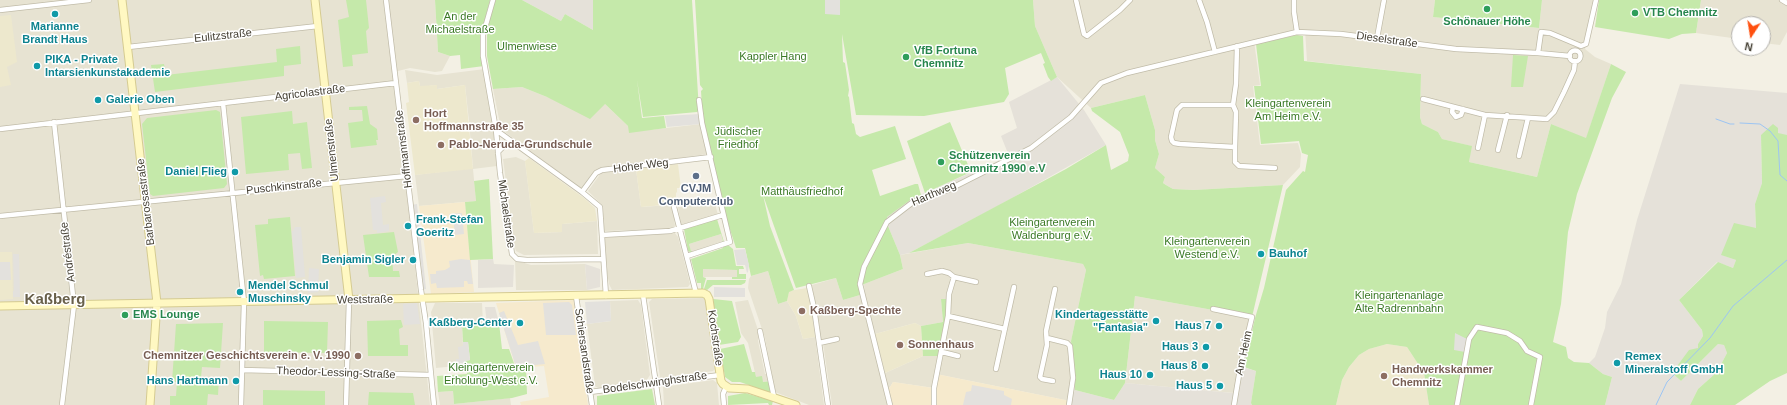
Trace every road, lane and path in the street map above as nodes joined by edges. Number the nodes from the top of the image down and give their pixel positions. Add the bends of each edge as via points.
1 (89, 0) edge
2 (122, 0) edge
3 (315, 0) edge
4 (386, 0) edge
5 (493, 0) edge
6 (1076, 0) edge
7 (1130, 0) edge
8 (1199, 0) edge
9 (1294, 0) edge
10 (1384, 0) edge
11 (1596, 0) edge
12 (1782, 0) edge
13 (71, 1) edge
14 (1787, 3) edge
15 (0, 10) edge
16 (318, 26) junction
17 (1297, 32) junction
18 (1377, 38) junction
19 (1237, 46) junction
20 (128, 47) junction
21 (1215, 52) junction
22 (1538, 53) junction
23 (1570, 56) junction
24 (1575, 61) junction
25 (396, 83) junction
26 (326, 91) junction
27 (699, 100) dead end
28 (1424, 100) dead end
29 (223, 103) junction
30 (1233, 105) junction
31 (1453, 106) junction
32 (1463, 109) junction
33 (135, 114) junction
34 (1485, 115) junction
35 (1507, 115) junction
36 (1528, 118) junction
37 (54, 122) junction
38 (0, 129) edge
39 (496, 130) junction
40 (516, 144) junction
41 (1235, 147) junction
42 (1478, 148) dead end
43 (1498, 150) dead end
44 (498, 152) junction
45 (1519, 156) dead end
46 (711, 157) junction
47 (1275, 168) dead end
48 (408, 176) junction
49 (336, 182) junction
50 (232, 192) junction
51 (582, 192) junction
52 (146, 201) junction
53 (674, 207) dead end
54 (63, 210) junction
55 (723, 215) junction
56 (0, 216) edge
57 (679, 229) junction
58 (602, 235) junction
59 (687, 256) junction
60 (603, 259) junction
61 (927, 274) dead end
62 (954, 277) junction
63 (976, 282) dead end
64 (809, 286) dead end
65 (1014, 287) dead end
66 (1055, 289) dead end
67 (696, 293) junction
68 (706, 294) joint
69 (643, 295) junction
70 (576, 296) junction
71 (606, 296) junction
72 (422, 299) junction
73 (349, 300) junction
74 (244, 302) junction
75 (157, 303) junction
76 (74, 305) junction
77 (0, 306) edge
78 (832, 308) dead end
79 (1213, 308) dead end
80 (814, 311) junction
81 (948, 316) junction
82 (1005, 329) junction
83 (760, 331) dead end
84 (1047, 338) junction
85 (837, 339) dead end
86 (819, 343) junction
87 (942, 352) junction
88 (958, 356) dead end
89 (996, 369) dead end
90 (242, 370) junction
91 (347, 373) junction
92 (720, 374) junction
93 (431, 375) junction
94 (1054, 381) dead end
95 (656, 384) junction
96 (724, 386) junction
97 (590, 392) junction
98 (774, 397) junction
99 (62, 405) edge
100 (150, 405) edge
101 (241, 405) edge
102 (346, 405) edge
103 (434, 405) edge
104 (592, 405) edge
105 (659, 405) edge
106 (724, 405) edge
107 (796, 405) edge
108 (828, 405) edge
109 (890, 405) edge
110 (934, 405) edge
111 (1069, 405) edge
112 (1234, 405) edge
113 (1457, 405) edge
114 (1531, 405) edge

1 - 13 street
2 - 20 street, Barbarossastraße
3 - 16 street, Ulmenstraße
4 - 25 street, Hoffmannstraße
5 - 39 street, Michaelstraße via 483,42
6 - 7 street via 1084,34 1089,35
8 - 21 street via 1208,22
9 - 17 street
10 - 18 street
11 - 22 street via 1584,46 1541,32
12 - 14 street
13 - 15 street
16 - 20 street, Eulitzstraße
16 - 26 street, Ulmenstraße
17 - 18 street, Dieselstraße
17 - 19 street, Dieselstraße
18 - 22 street, Dieselstraße via 1449,48
19 - 21 street, Harthweg
19 - 30 street
20 - 33 street, Barbarossastraße
21 - 109 street, Harthweg via 1101,83 1056,130 1036,145 948,190 913,202 887,222 864,267 860,284
22 - 23 street, Dieselstraße
23 - 24 street
23 - 24 street, Dieselstraße via 1572,51 1579,52 1580,57
24 - 36 street via 1574,70 1551,116 1544,119
25 - 26 street, Agricolastraße
25 - 48 street, Hoffmannstraße
26 - 29 street, Agricolastraße
26 - 49 street, Ulmenstraße
27 - 46 street
28 - 31 street
29 - 33 street, Agricolastraße
29 - 50 street
30 - 41 street via 1236,112
30 - 41 street via 1182,105 1177,110 1171,138 1174,144
31 - 32 street
31 - 32 street via 1452,112 1456,117 1461,115
32 - 34 street
33 - 37 street
33 - 52 street, Barbarossastraße
34 - 35 street
34 - 42 street
35 - 36 street
35 - 43 street
36 - 45 street
37 - 38 street
37 - 54 street, Andréstraße
39 - 40 street
39 - 44 street, Michaelstraße
40 - 44 street via 509,144
40 - 51 street
41 - 47 street via 1235,162 1239,166
44 - 60 street, Michaelstraße via 510,249 515,258
46 - 51 street, Hoher Weg via 602,170 596,173
46 - 55 street
48 - 49 street, Puschkinstraße
48 - 72 street, Hoffmannstraße
49 - 50 street, Puschkinstraße
49 - 73 street, Ulmenstraße
50 - 52 street, Puschkinstraße
50 - 74 street
51 - 58 street via 600,207
52 - 54 street, Puschkinstraße
52 - 75 street, Barbarossastraße
53 - 57 street
54 - 56 street, Puschkinstraße
54 - 76 street, Andréstraße
55 - 57 street
55 - 59 street via 730,242
57 - 58 street
57 - 59 street
58 - 60 street
59 - 67 street
60 - 71 street
61 - 62 street via 942,272 950,273
62 - 63 street
62 - 81 street via 949,294
64 - 80 street
65 - 82 street
66 - 84 street via 1046,331
67 - 68 street, Weststraße
67 - 69 street, Weststraße
68 - 92 street, Kochstraße via 709,299
69 - 71 street, Weststraße
69 - 95 street
70 - 71 street, Weststraße
70 - 72 street, Weststraße
70 - 97 street, Schiersandstraße
72 - 73 street, Weststraße
72 - 93 street, Hoffmannstraße
73 - 74 street, Weststraße
73 - 91 street
74 - 75 street, Weststraße
74 - 90 street
75 - 76 street, Weststraße
75 - 100 street, Barbarossastraße
76 - 77 street, Weststraße
76 - 99 street, Andréstraße
78 - 80 street
79 - 112 street, Am Heim via 1252,317
80 - 86 street
81 - 82 street
81 - 87 street
82 - 89 street
83 - 98 street
84 - 94 street via 1040,376 1042,379
84 - 111 street via 1070,346 1073,378
85 - 86 street
86 - 108 street
87 - 88 street
87 - 110 street via 934,388
90 - 91 street, Theodor-Lessing-Straße
90 - 101 street
91 - 93 street, Theodor-Lessing-Straße
91 - 102 street
92 - 95 street, Bodelschwinghstraße
92 - 96 street, Kochstraße
93 - 103 street, Hoffmannstraße
95 - 97 street, Bodelschwinghstraße
95 - 105 street
96 - 98 street via 748,389
96 - 106 street, Kochstraße
97 - 104 street, Schiersandstraße
98 - 107 street
113 - 114 street via 1469,339 1478,327 1507,333 1520,341 1527,351 1540,357

